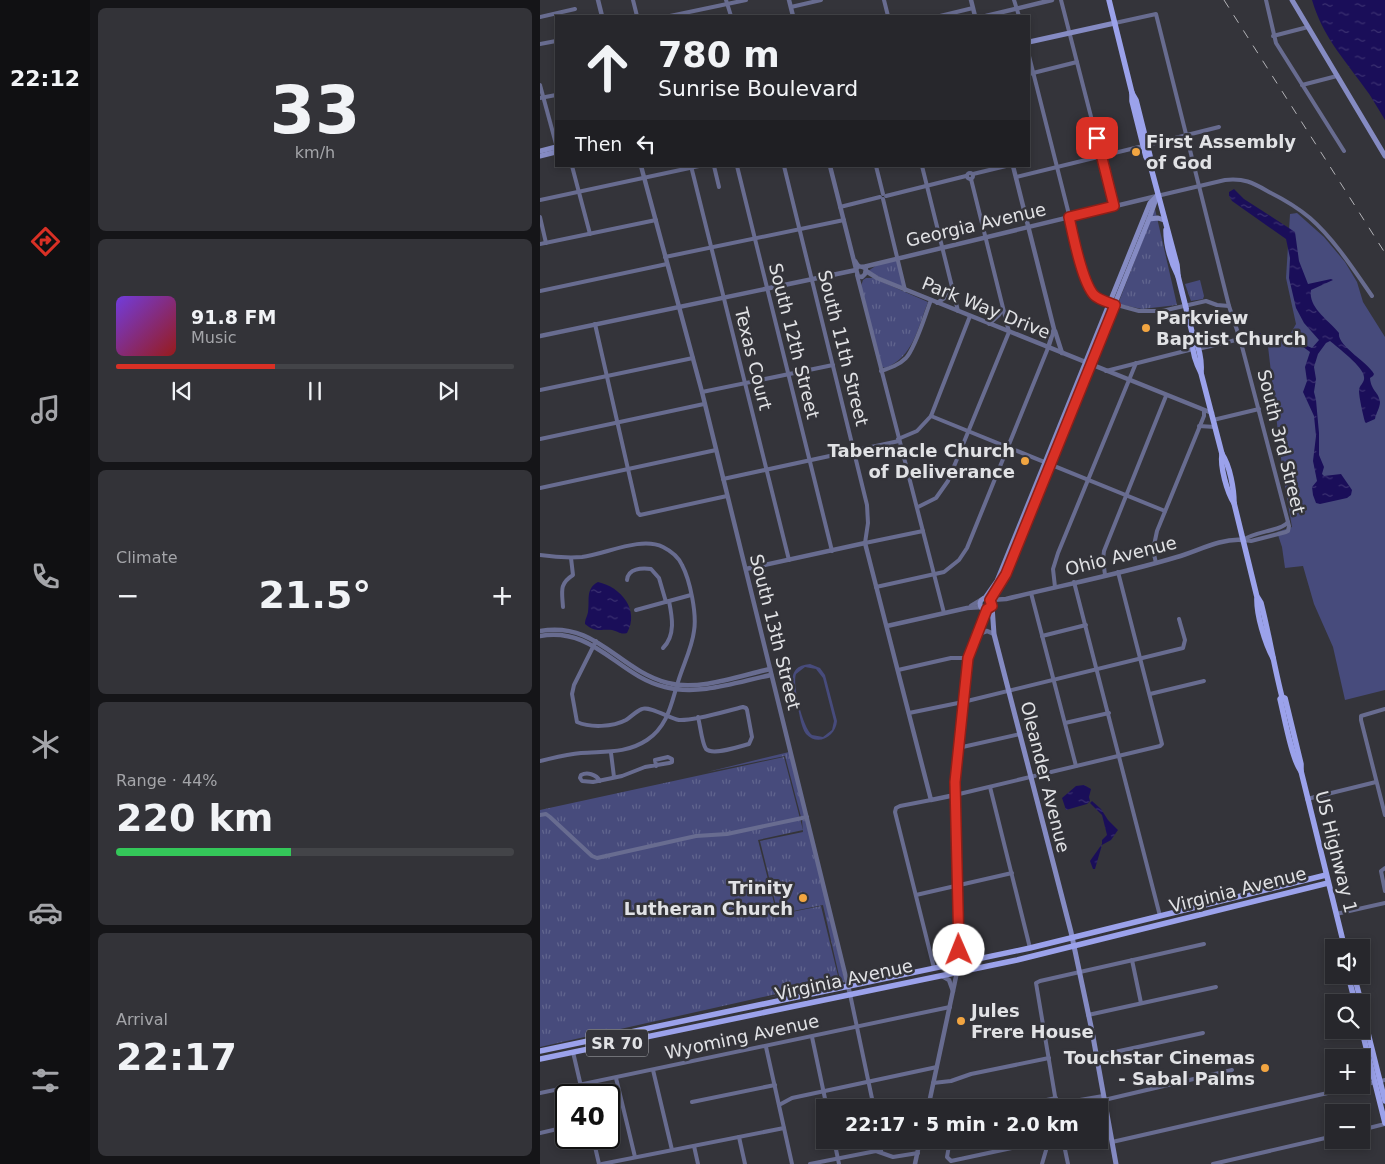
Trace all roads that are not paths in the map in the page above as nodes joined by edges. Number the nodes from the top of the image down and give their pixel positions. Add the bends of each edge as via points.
1 (598, 0) edge
2 (633, 0) edge
3 (746, 0) edge
4 (789, 0) edge
5 (822, 0) edge
6 (884, 0) edge
7 (971, 0) edge
8 (1014, 0) edge
9 (1052, 0) edge
10 (1062, 0) edge
11 (1266, 0) edge
12 (1292, 0) edge
13 (727, 2) edge
14 (1110, 2) edge
15 (791, 7) junction
16 (973, 8) junction
17 (574, 9) dead end
18 (1017, 9) junction
19 (602, 15) edge
20 (637, 15) edge
21 (674, 15) edge
22 (731, 15) edge
23 (793, 15) edge
24 (888, 15) edge
25 (944, 15) edge
26 (975, 15) edge
27 (990, 15) edge
28 (1019, 15) edge
29 (540, 17) edge
30 (1115, 23) junction
31 (1308, 27) junction
32 (1070, 32) junction
33 (1273, 36) junction
34 (555, 41) edge
35 (1030, 42) edge
36 (540, 44) edge
37 (1077, 62) junction
38 (1031, 73) edge
39 (1337, 76) junction
40 (1302, 84) junction
41 (540, 85) edge
42 (555, 95) edge
43 (542, 98) edge
44 (1219, 127) dead end
45 (1186, 136) junction
46 (555, 143) edge
47 (555, 146) edge
48 (1145, 146) junction
49 (540, 151) edge
50 (1344, 151) dead end
51 (555, 152) edge
52 (540, 156) edge
53 (1385, 156) edge
54 (1102, 157) junction
55 (572, 167) edge
56 (641, 167) edge
57 (691, 167) edge
58 (714, 167) edge
59 (737, 167) edge
60 (784, 167) edge
61 (830, 167) edge
62 (876, 167) edge
63 (922, 167) edge
64 (968, 167) edge
65 (1002, 167) edge
66 (1013, 167) edge
67 (1056, 168) junction
68 (970, 175) junction
69 (645, 178) junction
70 (1016, 178) junction
71 (927, 186) junction
72 (1199, 186) junction
73 (719, 187) dead end
74 (578, 191) junction
75 (883, 196) junction
76 (1158, 196) junction
77 (540, 200) edge
78 (1114, 206) junction
79 (840, 207) junction
80 (540, 217) edge
81 (1069, 217) junction
82 (656, 220) junction
83 (844, 220) junction
84 (1150, 220) junction
85 (1164, 220) junction
86 (1028, 227) junction
87 (799, 229) junction
88 (590, 234) junction
89 (985, 237) junction
90 (755, 238) junction
91 (546, 243) junction
92 (540, 244) edge
93 (712, 247) junction
94 (942, 247) junction
95 (665, 257) junction
96 (898, 258) junction
97 (667, 264) junction
98 (860, 272) junction
99 (811, 278) junction
100 (766, 288) junction
101 (952, 289) junction
102 (905, 290) junction
103 (540, 291) edge
104 (1372, 296) dead end
105 (723, 297) junction
106 (930, 300) junction
107 (937, 303) junction
108 (1113, 304) junction
109 (678, 306) junction
110 (1185, 306) junction
111 (1229, 306) junction
112 (1004, 309) junction
113 (958, 311) junction
114 (970, 316) junction
115 (595, 324) junction
116 (989, 324) junction
117 (1054, 329) junction
118 (1009, 332) junction
119 (540, 336) edge
120 (1240, 339) junction
121 (1048, 348) junction
122 (1196, 349) junction
123 (1062, 353) junction
124 (693, 358) junction
125 (833, 364) junction
126 (1088, 364) junction
127 (1136, 364) junction
128 (881, 371) junction
129 (1106, 371) junction
130 (788, 374) junction
131 (606, 376) junction
132 (1128, 380) junction
133 (745, 383) junction
134 (540, 390) edge
135 (702, 392) junction
136 (1166, 396) junction
137 (704, 404) junction
138 (1258, 409) junction
139 (1204, 410) junction
140 (931, 416) junction
141 (1212, 417) junction
142 (617, 423) junction
143 (1199, 426) junction
144 (1215, 427) junction
145 (968, 432) junction
146 (540, 438) edge
147 (899, 440) junction
148 (1008, 447) junction
149 (716, 450) junction
150 (855, 451) junction
151 (810, 460) junction
152 (1048, 463) junction
153 (627, 470) junction
154 (767, 470) junction
155 (723, 479) junction
156 (1088, 480) junction
157 (540, 487) edge
158 (1127, 495) junction
159 (727, 496) junction
160 (918, 508) junction
161 (1165, 511) junction
162 (1288, 522) junction
163 (1289, 529) joint
164 (923, 531) junction
165 (1243, 540) junction
166 (865, 543) junction
167 (832, 551) junction
168 (540, 555) edge
169 (571, 558) junction
170 (789, 560) junction
171 (1156, 562) junction
172 (746, 569) junction
173 (1118, 572) junction
174 (934, 574) junction
175 (1106, 575) junction
176 (628, 580) dead end
177 (1074, 582) junction
178 (999, 586) junction
179 (876, 587) junction
180 (1055, 587) junction
181 (1031, 593) junction
182 (691, 595) junction
183 (1006, 599) junction
184 (668, 601) junction
185 (987, 604) junction
186 (563, 607) dead end
187 (636, 610) dead end
188 (944, 613) junction
189 (1179, 618) dead end
190 (886, 626) junction
191 (1086, 626) junction
192 (540, 631) edge
193 (978, 634) junction
194 (994, 634) junction
195 (540, 636) edge
196 (1042, 636) junction
197 (595, 643) junction
198 (663, 648) dead end
199 (968, 658) junction
200 (1141, 659) junction
201 (1097, 669) junction
202 (898, 670) junction
203 (771, 672) junction
204 (1054, 679) junction
205 (1204, 681) dead end
206 (676, 687) junction
207 (1009, 690) junction
208 (1150, 694) junction
209 (963, 702) junction
210 (1385, 710) edge
211 (909, 713) junction
212 (1109, 713) junction
213 (667, 716) junction
214 (698, 717) junction
215 (1065, 723) junction
216 (1020, 734) junction
217 (958, 748) junction
218 (611, 753) junction
219 (1120, 756) junction
220 (540, 760) edge
221 (656, 766) dead end
222 (1076, 766) junction
223 (614, 777) junction
224 (1031, 777) junction
225 (600, 781) dead end
226 (1376, 782) junction
227 (990, 787) junction
228 (955, 795) junction
229 (1308, 798) junction
230 (930, 800) junction
231 (540, 815) edge
232 (1385, 815) edge
233 (807, 817) junction
234 (1383, 869) edge
235 (1012, 873) junction
236 (1326, 875) junction
237 (1328, 883) junction
238 (958, 885) junction
239 (1385, 891) edge
240 (916, 895) junction
241 (1214, 903) junction
242 (1385, 903) edge
243 (1336, 914) junction
244 (1198, 915) junction
245 (1160, 916) junction
246 (1072, 938) junction
247 (1342, 939) edge
248 (960, 940) junction
249 (1204, 944) dead end
250 (1074, 946) junction
251 (1030, 948) junction
252 (974, 960) junction
253 (1132, 960) junction
254 (958, 963) junction
255 (934, 968) junction
256 (957, 972) junction
257 (1079, 972) junction
258 (941, 976) junction
259 (848, 986) junction
260 (1216, 987) dead end
261 (954, 993) junction
262 (850, 994) junction
263 (1141, 1003) junction
264 (950, 1006) junction
265 (732, 1011) junction
266 (1088, 1015) junction
267 (734, 1018) junction
268 (857, 1027) junction
269 (1092, 1031) junction
270 (1203, 1033) dead end
271 (812, 1037) junction
272 (1045, 1038) junction
273 (1368, 1039) edge
274 (570, 1045) junction
275 (766, 1047) junction
276 (540, 1051) edge
277 (573, 1052) junction
278 (1096, 1056) junction
279 (1049, 1058) junction
280 (540, 1059) edge
281 (937, 1067) junction
282 (653, 1070) junction
283 (1232, 1070) dead end
284 (616, 1078) junction
285 (869, 1081) junction
286 (1380, 1081) edge
287 (933, 1083) junction
288 (580, 1084) edge
289 (585, 1084) edge
290 (775, 1085) junction
291 (555, 1090) edge
292 (823, 1091) junction
293 (540, 1093) edge
294 (1056, 1098) joint
295 (1103, 1098) junction
296 (825, 1099) edge
297 (872, 1099) edge
298 (930, 1099) edge
299 (1051, 1099) edge
300 (1097, 1099) edge
301 (1385, 1101) edge
302 (692, 1102) dead end
303 (779, 1105) junction
304 (1385, 1123) edge
305 (1370, 1127) edge
306 (784, 1128) junction
307 (555, 1130) edge
308 (540, 1133) edge
309 (739, 1137) junction
310 (1325, 1138) edge
311 (1111, 1142) junction
312 (694, 1146) junction
313 (596, 1149) edge
314 (836, 1149) edge
315 (919, 1149) edge
316 (948, 1149) edge
317 (1007, 1149) edge
318 (1046, 1149) edge
319 (1065, 1149) edge
320 (672, 1150) junction
321 (881, 1152) joint
322 (918, 1153) junction
323 (635, 1157) junction
324 (838, 1158) junction
325 (600, 1164) edge
326 (698, 1164) edge
327 (745, 1164) edge
328 (792, 1164) edge
329 (810, 1164) edge
330 (839, 1164) edge
331 (915, 1164) edge
332 (1042, 1164) edge
333 (1068, 1164) edge
334 (1116, 1164) edge
335 (1213, 1164) edge

1 - 19 street
2 - 20 street
3 - 13 street
4 - 15 street
5 - 15 street
6 - 24 street
7 - 16 street
8 - 18 street
9 - 18 street
10 - 32 street
11 - 33 street
12 - 31 main road
13 - 21 street
13 - 22 street
14 - 30 main road, US Highway 1
15 - 23 street
16 - 25 street
16 - 26 street
17 - 29 street
18 - 27 street
18 - 28 street
30 - 32 main road
30 - 45 street, South 3rd Street via 1156,14
30 - 48 main road, US Highway 1
31 - 33 street
31 - 39 main road
32 - 35 main road
32 - 37 street
33 - 40 street
34 - 36 street
37 - 38 street
37 - 54 street
38 - 67 street
39 - 40 street
39 - 53 main road
40 - 50 street
41 - 43 street
42 - 43 street
43 - 46 street
44 - 45 street
45 - 48 street
45 - 72 street, South 3rd Street
47 - 49 main road
48 - 54 street
48 - 76 main road, US Highway 1
51 - 52 main road
54 - 67 street
54 - 78 street
55 - 74 street
56 - 69 street, South 13th Street
57 - 69 street
57 - 93 street, Texas Court
58 - 73 street
59 - 90 street, South 12th Street
60 - 87 street, South 11th Street
61 - 79 street
62 - 75 street
63 - 71 street
64 - 68 street
65 - 68 street
66 - 70 street
67 - 70 street
67 - 81 street
68 - 71 street
68 - 89 street
69 - 74 street
69 - 82 street, South 13th Street
70 - 86 street
71 - 75 street
71 - 94 street
72 - 76 street, Georgia Avenue
72 - 104 street, Georgia Avenue via 1225,180 1247,180 1288,202 1317,224
72 - 111 street, South 3rd Street
74 - 77 street
74 - 88 street
75 - 79 street
75 - 96 street
76 - 78 street, Georgia Avenue
76 - 84 main road
76 - 85 main road, US Highway 1
76 - 108 main road via 1150,203
78 - 81 street, Georgia Avenue
79 - 83 street
80 - 91 street
81 - 86 street, Georgia Avenue
81 - 108 street via 1090,288 1094,295
82 - 88 street
82 - 95 street, South 13th Street
83 - 87 street
83 - 98 street via 853,258
84 - 85 main road
84 - 108 main road
85 - 110 main road, US Highway 1
86 - 89 street, Georgia Avenue
86 - 117 street
87 - 90 street
87 - 99 street, South 11th Street
88 - 91 street
89 - 94 street, Georgia Avenue
89 - 112 street
90 - 93 street
90 - 100 street, South 12th Street
91 - 92 street
93 - 95 street
93 - 105 street, Texas Court
94 - 96 street, Georgia Avenue
94 - 101 street
95 - 97 street, South 13th Street
96 - 98 street, Georgia Avenue via 877,263
96 - 102 street
97 - 103 street
97 - 109 street, South 13th Street
98 - 99 street, Georgia Avenue
98 - 102 street, Park Way Drive
98 - 128 street via 860,288
99 - 100 street, Georgia Avenue
99 - 125 street, South 11th Street
100 - 105 street, Georgia Avenue
100 - 130 street, South 12th Street
101 - 107 street
101 - 113 street
102 - 106 street, Park Way Drive
105 - 109 street, Georgia Avenue
105 - 133 street, Texas Court
106 - 107 street, Park Way Drive
106 - 128 street via 906,359
107 - 113 street, Park Way Drive
108 - 110 street via 1139,312
108 - 126 main road
109 - 115 street, Georgia Avenue
109 - 124 street, South 13th Street
110 - 111 street via 1206,302
110 - 122 main road, US Highway 1
111 - 120 street, South 3rd Street
112 - 116 street
112 - 118 street
113 - 114 street, Park Way Drive
114 - 116 street, Park Way Drive
114 - 140 street
115 - 119 street, Georgia Avenue
115 - 131 street
116 - 118 street, Park Way Drive
117 - 121 street
117 - 123 street
118 - 121 street, Park Way Drive
118 - 145 street
120 - 122 street
120 - 138 street, South 3rd Street
121 - 123 street, Park Way Drive
121 - 148 street
122 - 127 street
122 - 141 main road, US Highway 1
123 - 126 street, Park Way Drive
124 - 131 street
124 - 135 street, South 13th Street
125 - 130 street
125 - 150 street, South 11th Street
126 - 129 street, Park Way Drive
126 - 152 main road
127 - 129 street
127 - 132 street
128 - 147 street
129 - 132 street, Park Way Drive
130 - 133 street
130 - 151 street, South 12th Street
131 - 134 street
131 - 142 street
132 - 136 street, Park Way Drive
132 - 156 street
133 - 135 street
133 - 154 street, Texas Court
135 - 137 street, South 13th Street
136 - 139 street, Park Way Drive
136 - 158 street
137 - 142 street
137 - 149 street, South 13th Street
138 - 141 street
138 - 162 street, South 3rd Street
139 - 141 street, Park Way Drive
139 - 143 street
140 - 145 street
140 - 147 street via 917,431
141 - 144 main road, US Highway 1
142 - 146 street
142 - 153 street
143 - 144 street
143 - 161 street
144 - 165 main road, US Highway 1
145 - 148 street
145 - 160 street via 942,492
147 - 150 street
147 - 160 street
148 - 152 street
148 - 174 street via 967,548 951,568
149 - 153 street
149 - 155 street, South 13th Street
150 - 151 street
150 - 166 street, South 11th Street via 868,505
151 - 154 street
151 - 167 street, South 12th Street
152 - 156 street
152 - 178 main road
152 - 185 main road
153 - 157 street
153 - 159 street via 636,511 640,515
154 - 155 street
154 - 170 street, Texas Court
155 - 159 street, South 13th Street
156 - 158 street
156 - 180 street via 1055,561
158 - 161 street
158 - 175 street via 1104,551
159 - 172 street, South 13th Street
160 - 164 street
161 - 171 street via 1154,540
162 - 163 street, South 3rd Street
162 - 165 street, Ohio Avenue via 1283,527 1250,535
163 - 165 street, Ohio Avenue via 1251,541
164 - 166 street
164 - 174 street
165 - 171 street, Ohio Avenue via 1206,546 1183,556
165 - 229 main road, US Highway 1 via 1264,634 1282,697 1285,698
166 - 167 street
166 - 179 street, South 11th Street
167 - 170 street
168 - 169 street
169 - 182 street via 642,543 661,546 675,555 682,565
169 - 186 street via 573,575 564,581 562,587
170 - 172 street
171 - 173 street, Ohio Avenue
172 - 203 street, South 13th Street
173 - 175 street, Ohio Avenue
173 - 200 street
174 - 179 street
174 - 188 street
175 - 177 street, Ohio Avenue
176 - 184 street via 630,572 651,570 659,578
177 - 180 street, Ohio Avenue
177 - 191 street
178 - 183 street via 999,594
178 - 185 main road
179 - 190 street, South 11th Street
180 - 181 street, Ohio Avenue
181 - 183 street, Ohio Avenue
181 - 196 street
182 - 184 street
182 - 206 street via 694,634
183 - 185 street, Ohio Avenue
184 - 187 street
184 - 198 street via 673,623
185 - 188 street, Ohio Avenue
185 - 193 street
185 - 194 main road, Oleander Avenue
188 - 190 street, Ohio Avenue
189 - 200 street via 1185,640 1183,648
190 - 202 street, South 11th Street
191 - 196 street
191 - 201 street
192 - 197 street via 573,631
193 - 194 street via 987,630
193 - 199 street
194 - 207 main road, Oleander Avenue
195 - 197 street via 560,635
196 - 204 street
197 - 206 street via 637,670
197 - 213 street via 574,685 572,694 577,722 592,726 616,723 646,708
199 - 202 street via 951,658
199 - 209 street
200 - 201 street
200 - 208 street
201 - 204 street
201 - 212 street
202 - 211 street, South 11th Street
203 - 206 street via 714,685
203 - 233 street, South 13th Street
204 - 207 street
204 - 215 street
205 - 208 street
206 - 213 street
207 - 209 street
207 - 216 main road, Oleander Avenue
208 - 219 street via 1162,744
209 - 211 street
209 - 217 street
210 - 226 street via 1361,716
211 - 230 street, South 11th Street
212 - 215 street
212 - 219 street
213 - 214 street via 683,720
213 - 218 street via 647,740
214 - 214 street via 746,708 752,741 735,748 710,751 705,746
215 - 222 street
216 - 217 street
216 - 224 main road, Oleander Avenue
217 - 228 street
218 - 220 street via 578,753
218 - 223 street
219 - 222 street
219 - 245 street
221 - 223 street
222 - 224 street
223 - 225 street
224 - 227 street
224 - 246 main road, Oleander Avenue
226 - 229 street
226 - 232 street
227 - 228 street
227 - 235 street
228 - 230 street
228 - 238 street
229 - 236 main road, US Highway 1
230 - 240 street via 896,808 895,812
231 - 233 street via 550,817 597,858 696,836 727,834
233 - 259 street, South 13th Street
234 - 239 street
235 - 238 street
235 - 251 street
236 - 237 main road, US Highway 1
236 - 241 main road, Virginia Avenue / SR 70
237 - 243 main road, US Highway 1
237 - 244 main road, Virginia Avenue / SR 70
238 - 240 street
238 - 248 street
240 - 255 street
241 - 244 main road
241 - 245 main road, Virginia Avenue / SR 70
242 - 243 street
243 - 247 main road, US Highway 1
244 - 250 main road, Virginia Avenue / SR 70
245 - 246 main road, Virginia Avenue / SR 70
246 - 250 main road, Oleander Avenue
246 - 251 main road, Virginia Avenue / SR 70
248 - 252 street via 966,956
248 - 254 street
249 - 253 street
250 - 256 main road, Virginia Avenue / SR 70
250 - 257 main road, Oleander Avenue
251 - 252 main road, Virginia Avenue / SR 70
252 - 254 main road, Virginia Avenue / SR 70
253 - 257 street
253 - 263 street
254 - 255 main road, Virginia Avenue / SR 70
254 - 256 street
255 - 259 main road, Virginia Avenue / SR 70
256 - 258 main road, Virginia Avenue / SR 70
256 - 261 street
257 - 266 main road, Oleander Avenue
257 - 272 street via 1036,983
258 - 261 street via 949,980
258 - 262 main road, Virginia Avenue / SR 70
259 - 262 street, South 13th Street
259 - 265 main road, Virginia Avenue / SR 70
260 - 263 street
261 - 264 street
262 - 267 main road, Virginia Avenue / SR 70
262 - 268 street, South 13th Street
263 - 266 street
264 - 268 street, Wyoming Avenue
264 - 281 street
265 - 267 street
265 - 274 main road, Virginia Avenue / SR 70
266 - 269 main road, Oleander Avenue
267 - 277 main road, Virginia Avenue / SR 70
268 - 271 street, Wyoming Avenue
268 - 285 street, South 13th Street
269 - 272 street
269 - 278 main road, Oleander Avenue
270 - 278 street
271 - 275 street, Wyoming Avenue
271 - 292 street
272 - 279 street
273 - 286 main road
274 - 276 main road, Virginia Avenue / SR 70
274 - 277 street
275 - 282 street, Wyoming Avenue
275 - 290 street
277 - 280 main road, Virginia Avenue / SR 70
277 - 288 street
278 - 295 main road, Oleander Avenue
279 - 287 street via 971,1074 951,1082
279 - 294 street
281 - 285 street
281 - 287 street
282 - 284 street, Wyoming Avenue
282 - 320 street
283 - 295 street
284 - 289 street, Wyoming Avenue
284 - 323 street
285 - 292 street
285 - 297 street, South 13th Street
286 - 301 main road
286 - 304 main road
286 - 311 street
287 - 298 street
290 - 302 street
290 - 303 street
291 - 293 street, Wyoming Avenue
292 - 296 street
292 - 303 street via 792,1098
294 - 299 street
295 - 300 street
295 - 311 main road, Oleander Avenue
303 - 306 street
304 - 305 street
306 - 309 street
306 - 328 street
307 - 308 street
309 - 312 street
309 - 327 street
310 - 335 street
311 - 334 main road, Oleander Avenue
312 - 320 street
312 - 326 street
313 - 325 street
314 - 324 street
315 - 322 street
316 - 317 street via 947,1157 951,1161
318 - 332 street
319 - 333 street
320 - 323 street
321 - 322 street via 894,1157
321 - 324 street
322 - 331 street
323 - 325 street
324 - 329 street
324 - 330 street

